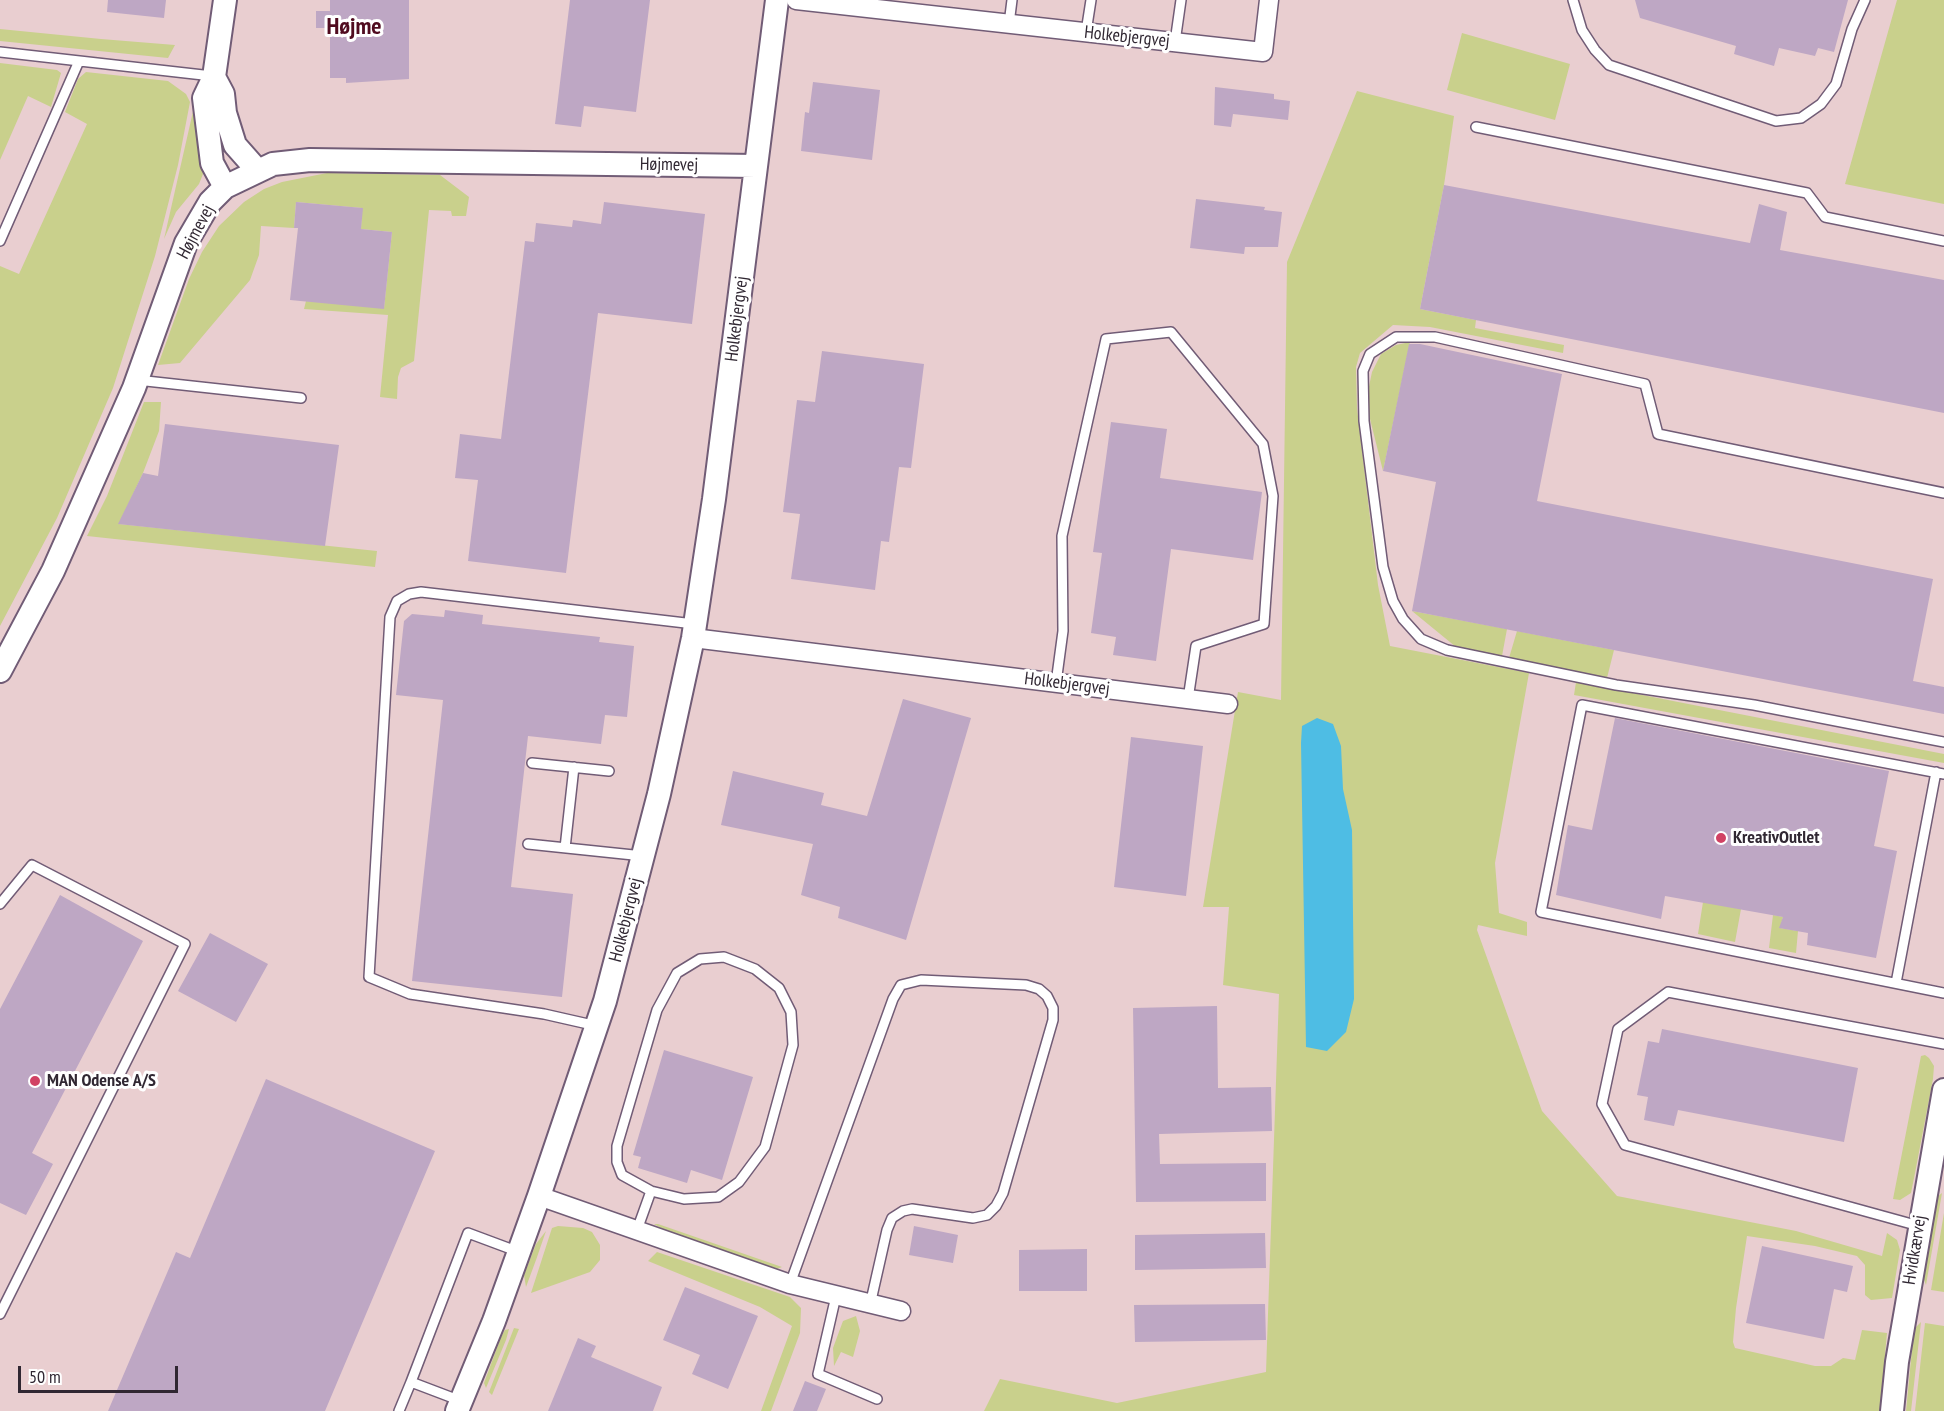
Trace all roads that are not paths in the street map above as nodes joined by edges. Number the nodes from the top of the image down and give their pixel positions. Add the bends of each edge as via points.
1 (225, 0) edge
2 (777, 0) edge
3 (796, 0) edge
4 (1012, 0) edge
5 (1091, 0) edge
6 (1181, 0) edge
7 (1269, 0) edge
8 (1573, 0) edge
9 (1865, 0) edge
10 (1009, 24) junction
11 (1086, 32) junction
12 (1175, 42) junction
13 (0, 52) edge
14 (78, 61) junction
15 (214, 77) junction
16 (1476, 127) dead end
17 (756, 166) junction
18 (258, 171) junction
19 (225, 187) junction
20 (0, 241) edge
21 (1944, 241) edge
22 (137, 380) junction
23 (301, 398) dead end
24 (1944, 493) edge
25 (694, 631) junction
26 (0, 671) edge
27 (1056, 683) junction
28 (1188, 699) junction
29 (1228, 704) dead end
30 (1944, 742) edge
31 (532, 763) dead end
32 (574, 767) junction
33 (609, 771) dead end
34 (1940, 773) edge
35 (528, 844) dead end
36 (565, 848) junction
37 (643, 856) junction
38 (0, 904) edge
39 (1896, 983) junction
40 (1944, 993) edge
41 (597, 1026) junction
42 (1944, 1044) edge
43 (1944, 1090) edge
44 (651, 1191) junction
45 (539, 1196) junction
46 (1919, 1226) junction
47 (637, 1230) junction
48 (519, 1252) junction
49 (790, 1284) junction
50 (836, 1296) junction
51 (870, 1305) junction
52 (901, 1311) dead end
53 (0, 1314) edge
54 (411, 1382) junction
55 (877, 1399) dead end
56 (459, 1406) edge
57 (399, 1411) edge
58 (1892, 1411) edge

1 - 15 street
2 - 17 street, Holkebjergvej
3 - 10 street, Holkebjergvej
4 - 10 lane
5 - 11 lane
6 - 12 lane
7 - 12 street, Holkebjergvej via 1263,52
8 - 9 lane via 1582,30 1609,64 1776,121 1801,118 1821,104 1836,84
10 - 11 street, Holkebjergvej
11 - 12 street, Holkebjergvej
13 - 14 lane
14 - 15 lane
14 - 20 lane
15 - 18 street via 223,94 235,145
15 - 19 street via 204,98 205,123 212,163
16 - 21 lane via 1807,193 1825,217
17 - 18 street, Højmevej via 310,160 273,164
17 - 25 street, Holkebjergvej
18 - 19 street, Højmevej
19 - 22 street, Højmevej via 210,202 186,243
22 - 23 lane
22 - 26 street, Højmevej via 53,571
24 - 30 lane via 1658,434 1645,384 1435,337 1396,337 1370,354 1363,371 1364,421 1383,567 1393,601 1421,639 1447,650 1616,685 1754,705
25 - 27 street, Holkebjergvej
25 - 37 street, Holkebjergvej
25 - 41 lane via 421,592 397,601 390,617 369,977 410,994
27 - 28 street, Holkebjergvej
27 - 28 lane via 1063,631 1062,536 1107,339 1171,332 1263,444 1273,496 1264,624 1196,646
28 - 29 street, Holkebjergvej
31 - 32 lane
32 - 33 lane
32 - 36 lane
34 - 39 lane
34 - 39 lane via 1582,705 1541,912
35 - 36 lane
36 - 37 lane
37 - 41 street, Holkebjergvej
38 - 53 lane via 32,865 185,944
39 - 40 lane
41 - 45 street, Holkebjergvej
42 - 46 lane via 1668,992 1618,1029 1602,1104 1625,1145
43 - 46 street, Hvidkærvej
44 - 44 lane via 684,1199 718,1197 739,1182 765,1147 793,1045 791,1012 779,988 755,969 724,957 700,959 677,973 657,1010 617,1146 622,1175
44 - 47 lane
45 - 47 street
45 - 48 street, Holkebjergvej
46 - 58 street, Hvidkærvej
47 - 49 street
48 - 54 lane via 468,1233
48 - 56 street, Holkebjergvej
49 - 50 street
49 - 51 lane via 893,999 902,985 921,980 1039,989 1053,1008 1053,1020 1003,1193 987,1215 974,1218 912,1209 892,1218
50 - 51 street
50 - 55 lane via 818,1374
51 - 52 street
54 - 56 lane
54 - 57 lane

